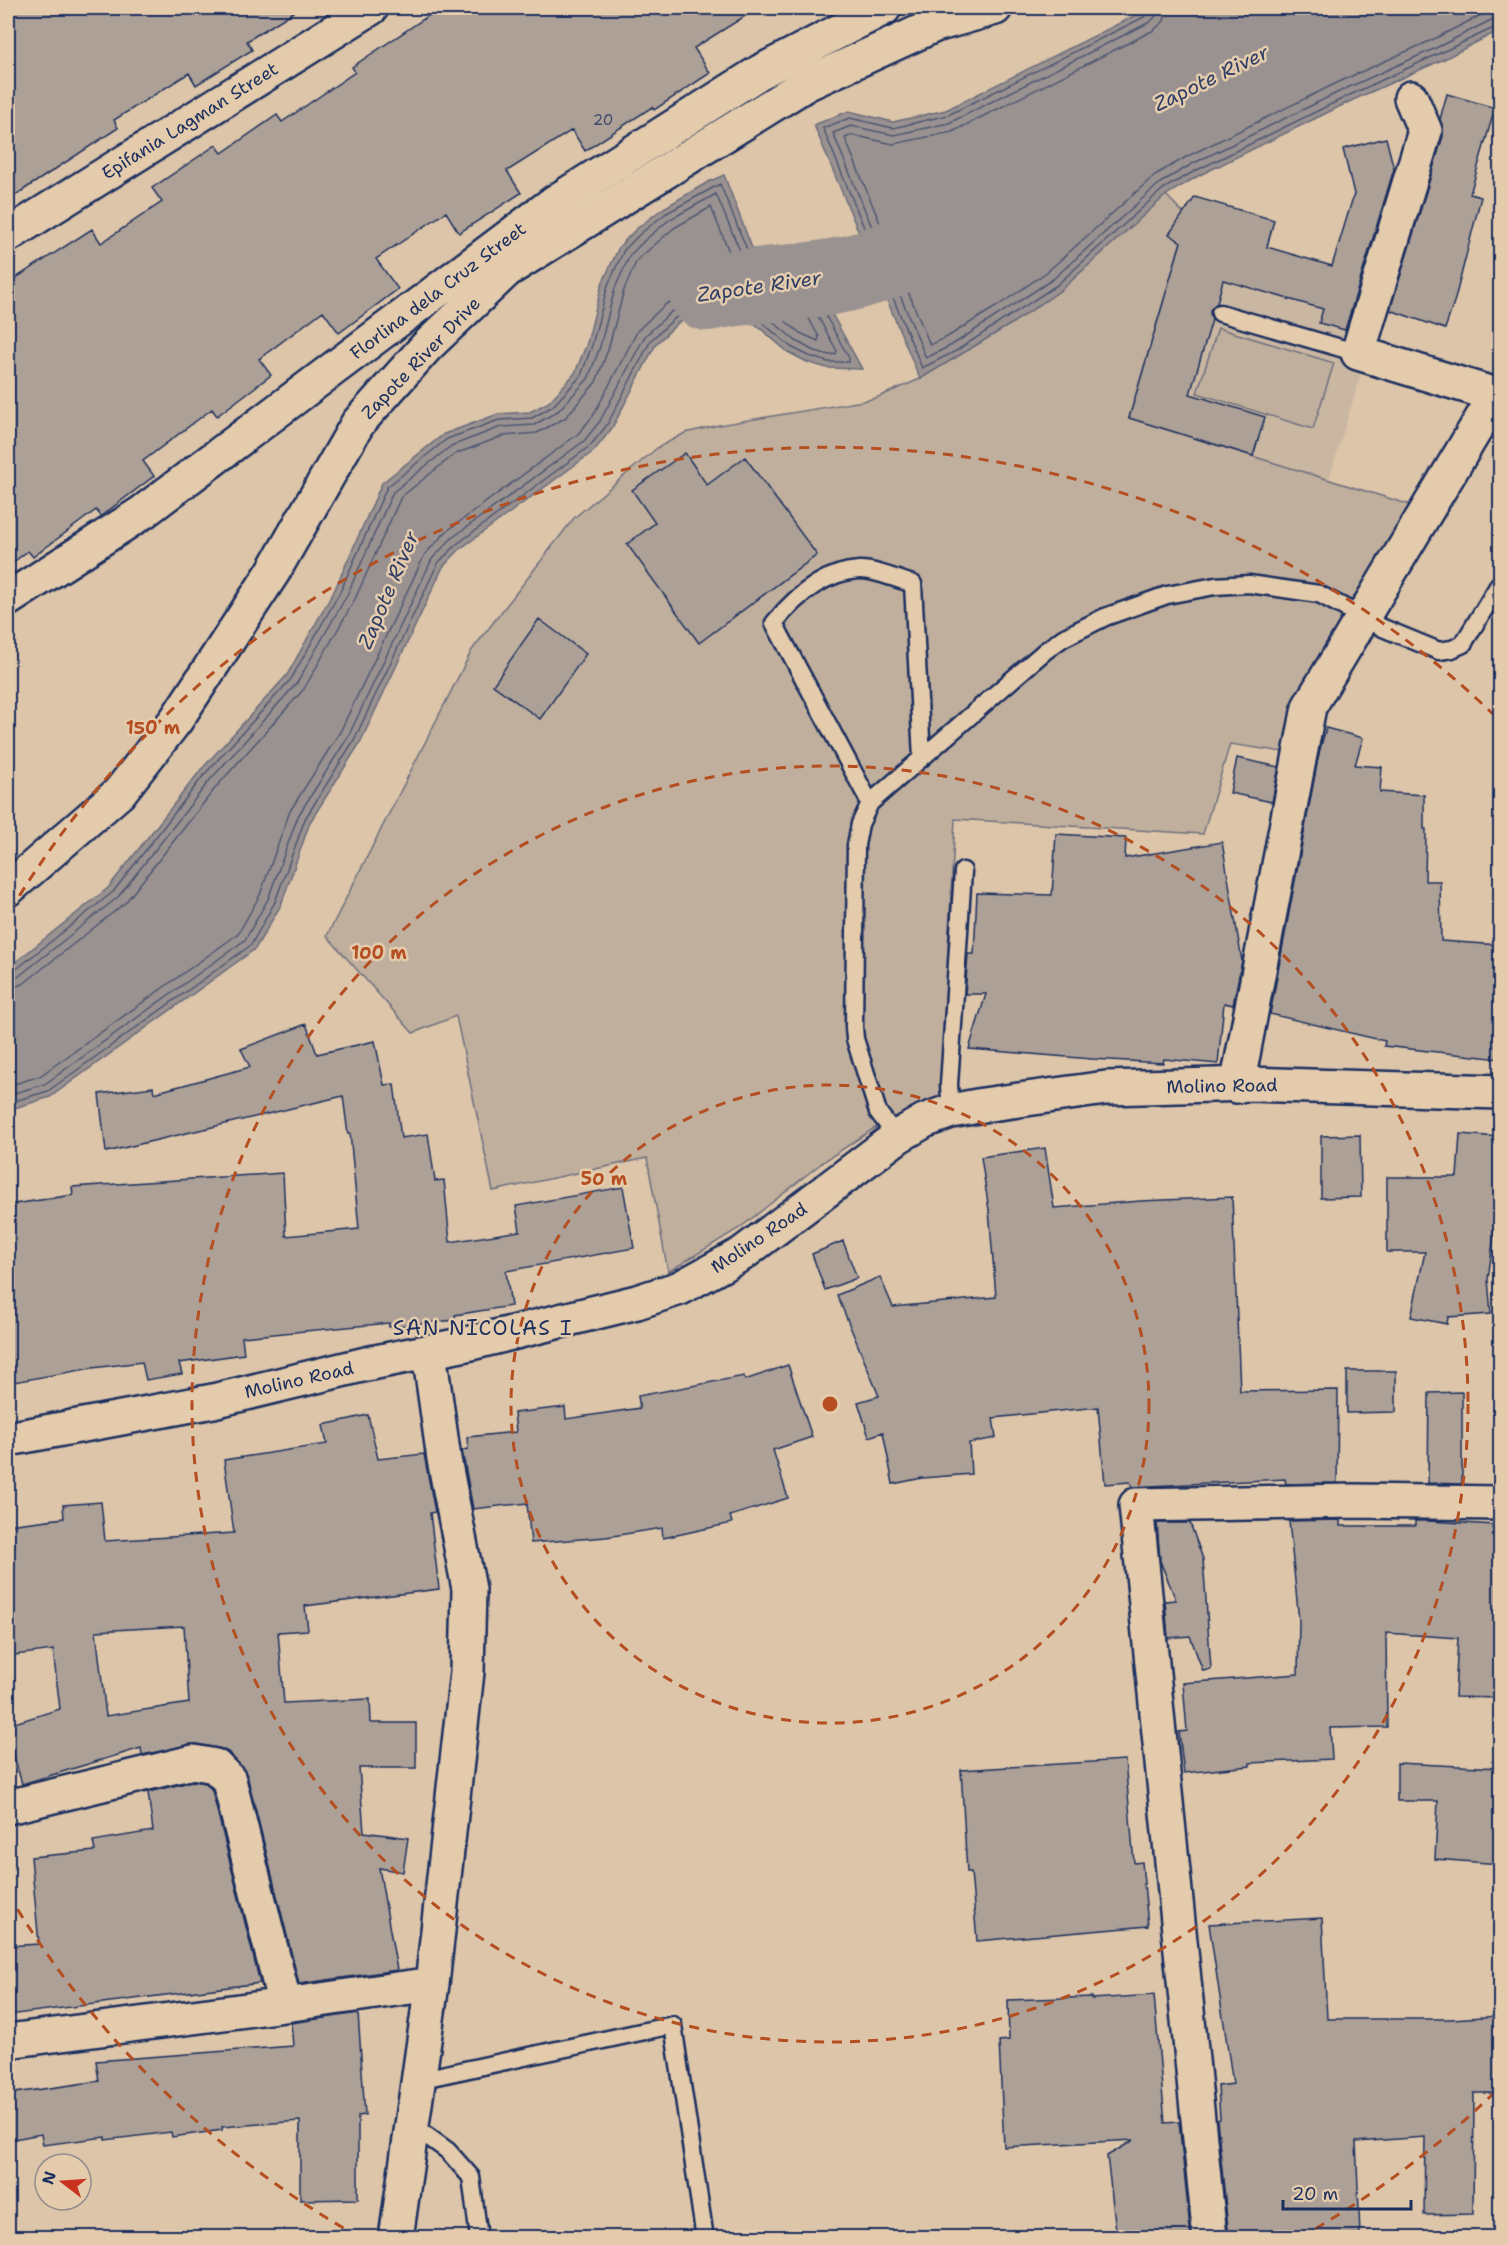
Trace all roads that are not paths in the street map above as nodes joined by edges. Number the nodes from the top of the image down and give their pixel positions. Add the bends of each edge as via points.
1 (371, 8) edge
2 (884, 8) edge
3 (994, 8) edge
4 (1411, 98) dead end
5 (8, 235) edge
6 (1220, 312) dead end
7 (1358, 353) junction
8 (1498, 391) edge
9 (1500, 583) edge
10 (8, 599) edge
11 (1364, 617) junction
12 (922, 758) junction
13 (870, 804) junction
14 (963, 871) dead end
15 (8, 889) edge
16 (1237, 1086) junction
17 (1500, 1092) edge
18 (951, 1111) junction
19 (897, 1137) junction
20 (429, 1352) junction
21 (8, 1439) edge
22 (1500, 1503) edge
23 (8, 1807) edge
24 (432, 1984) junction
25 (285, 2005) junction
26 (8, 2041) edge
27 (418, 2080) junction
28 (412, 2125) junction
29 (396, 2238) edge
30 (479, 2238) edge
31 (705, 2238) edge
32 (1210, 2238) edge

1 - 5 street, Epifania Lagman Street
2 - 10 street, Florlina dela Cruz Street via 760,72 555,202 142,512
3 - 15 street, Zapote River Drive via 935,25 806,84 507,270 427,346 358,423 273,572 176,720 119,793
4 - 7 street via 1425,131
6 - 7 lane
7 - 8 street
8 - 11 street
9 - 11 lane via 1463,644 1452,649 1439,651
11 - 12 lane via 1319,594 1249,584 1167,595 1105,617 1063,638
11 - 16 street via 1309,707
12 - 13 lane
12 - 13 lane via 913,584 861,569 838,574 805,591 774,623
13 - 19 lane via 860,824 856,845 854,1027 878,1112
14 - 18 lane via 949,1085
16 - 17 street, Molino Road
16 - 18 street, Molino Road via 1106,1088
18 - 19 street, Molino Road
19 - 20 street, Molino Road via 742,1254 680,1288 638,1302
20 - 21 street, Molino Road via 213,1401
20 - 24 street via 444,1459 469,1589 468,1672
22 - 32 street via 1136,1505
23 - 25 street via 194,1762 215,1766 230,1780
24 - 25 street
24 - 27 street
25 - 26 street
27 - 28 street
27 - 31 lane via 673,2025
28 - 29 street
28 - 30 lane via 448,2151 471,2177

